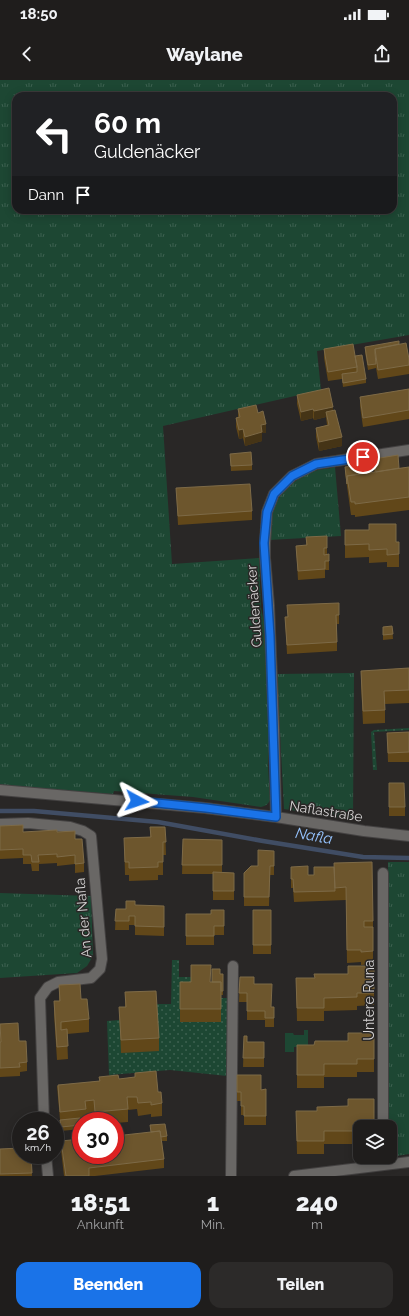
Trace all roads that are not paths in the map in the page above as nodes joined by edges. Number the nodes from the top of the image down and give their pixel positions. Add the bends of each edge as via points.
1 (409, 450) edge
2 (0, 790) edge
3 (276, 817) junction
4 (0, 824) edge
5 (409, 836) edge
6 (383, 872) dead end
7 (233, 966) dead end
8 (44, 1112) edge
9 (383, 1120) edge
10 (397, 1162) edge
11 (409, 1162) edge
12 (47, 1164) edge
13 (365, 1164) edge
14 (48, 1176) edge
15 (231, 1176) edge
16 (294, 1176) edge

1 - 3 street, Guldenäcker via 316,464 292,476 274,494 267,512 264,543
2 - 3 street, Naflastraße via 206,808
3 - 5 street, Naflastraße
4 - 8 street, An der Nafla via 28,823 70,827 91,836 102,959 100,969 91,978 58,982 48,987 40,998
6 - 9 street, Untere Runa
7 - 15 street
10 - 11 street
12 - 14 street
13 - 16 street

